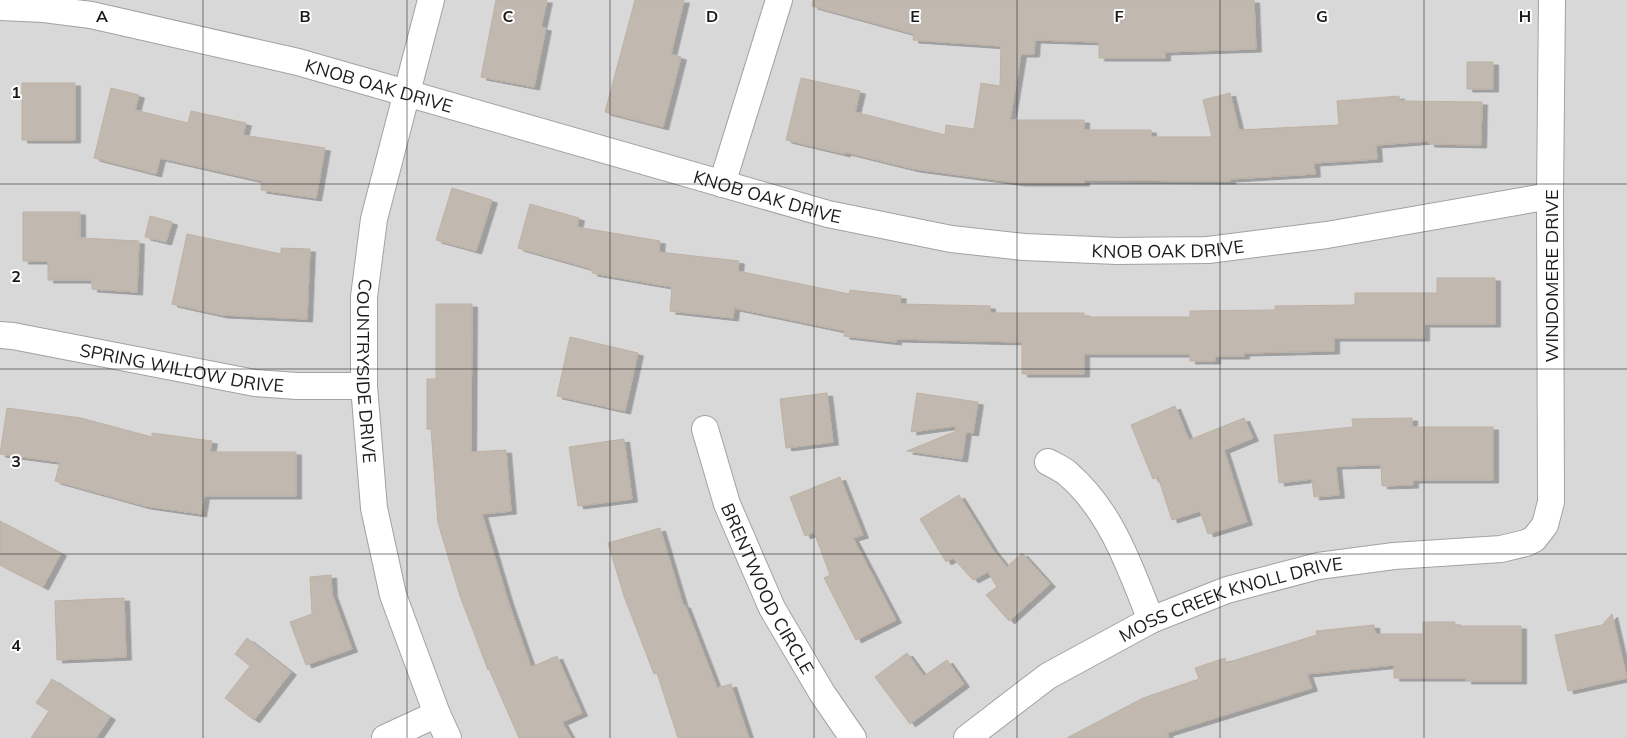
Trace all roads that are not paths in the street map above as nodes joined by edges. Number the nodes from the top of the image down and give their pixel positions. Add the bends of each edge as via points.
1 (431, 0) edge
2 (779, 0) edge
3 (1552, 0) edge
4 (0, 8) edge
5 (406, 94) junction
6 (722, 184) junction
7 (1550, 196) junction
8 (0, 335) edge
9 (364, 386) junction
10 (705, 429) dead end
11 (1048, 462) dead end
12 (1526, 543) joint
13 (1151, 620) junction
14 (437, 714) junction
15 (385, 738) edge
16 (448, 738) edge
17 (853, 738) edge
18 (967, 738) edge

1 - 5 street, COUNTRYSIDE DRIVE
2 - 6 street
3 - 7 street, WINDOMERE DRIVE
4 - 5 street, KNOB OAK DRIVE via 91,15 298,62
5 - 6 street, KNOB OAK DRIVE
5 - 9 street, COUNTRYSIDE DRIVE via 374,219 364,297
6 - 7 street, KNOB OAK DRIVE via 828,214 952,239 1024,247 1117,251 1208,250 1327,235
7 - 12 street, WINDOMERE DRIVE via 1551,502 1545,525 1534,539
8 - 9 street, SPRING WILLOW DRIVE via 255,382
9 - 14 street, COUNTRYSIDE DRIVE via 376,518 394,595
10 - 17 street, BRENTWOOD CIRCLE via 727,504 772,608
11 - 13 street via 1068,473 1100,508 1115,534
12 - 13 street, MOSS CREEK KNOLL DRIVE via 1501,549 1394,556 1318,566 1228,590
13 - 18 street, MOSS CREEK KNOLL DRIVE via 1048,676
14 - 15 street
14 - 16 street, COUNTRYSIDE DRIVE

